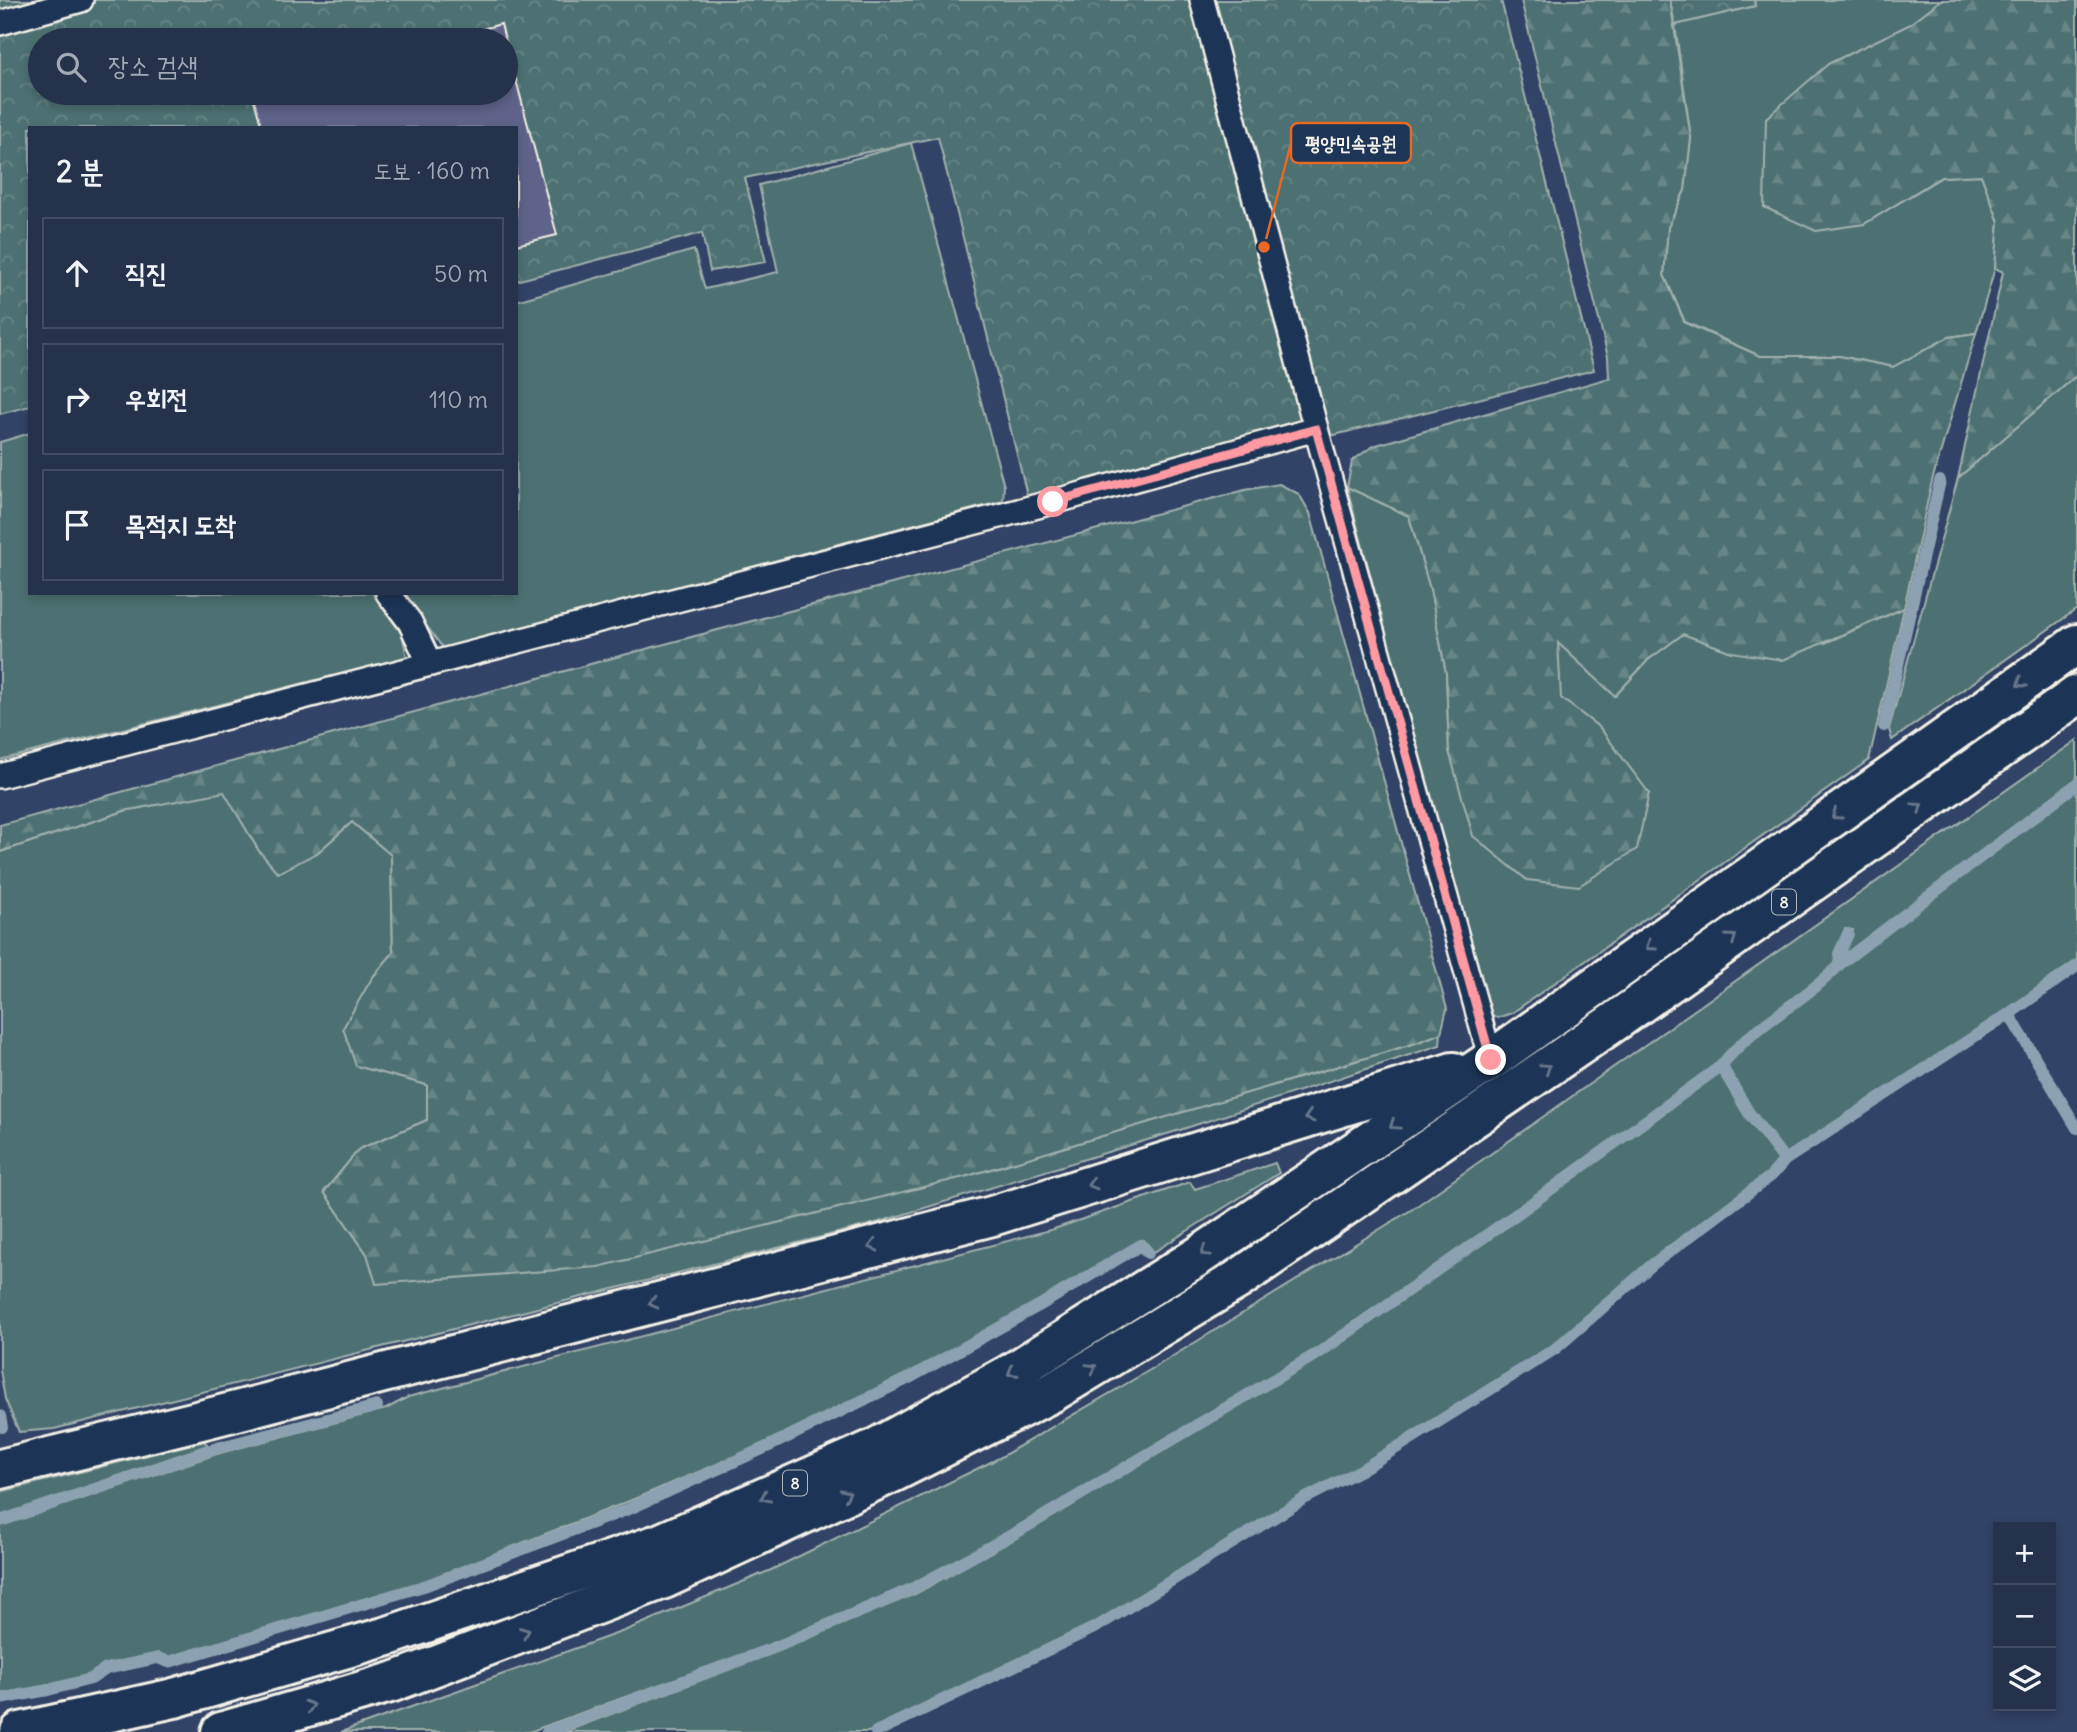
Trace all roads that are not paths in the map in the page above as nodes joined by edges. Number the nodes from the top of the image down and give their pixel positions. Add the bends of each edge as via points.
1 (80, 0) edge
2 (1202, 0) edge
3 (0, 23) edge
4 (1316, 429) junction
5 (390, 595) edge
6 (2077, 644) edge
7 (430, 664) junction
8 (2077, 695) edge
9 (0, 776) edge
10 (1491, 1060) junction
11 (0, 1469) edge
12 (20, 1732) edge
13 (221, 1732) edge

1 - 3 lane
2 - 4 lane
4 - 7 lane
4 - 10 lane
5 - 7 lane via 410,622
6 -> 10 highway, 8
7 - 9 lane
13 -> 8 highway, 8 via 393,1682 664,1579 1053,1392 1260,1264 1617,1020
10 -> 11 highway via 992,1216
10 -> 12 highway, 8 via 1197,1257 1010,1374 874,1448 661,1543 388,1636 174,1698

